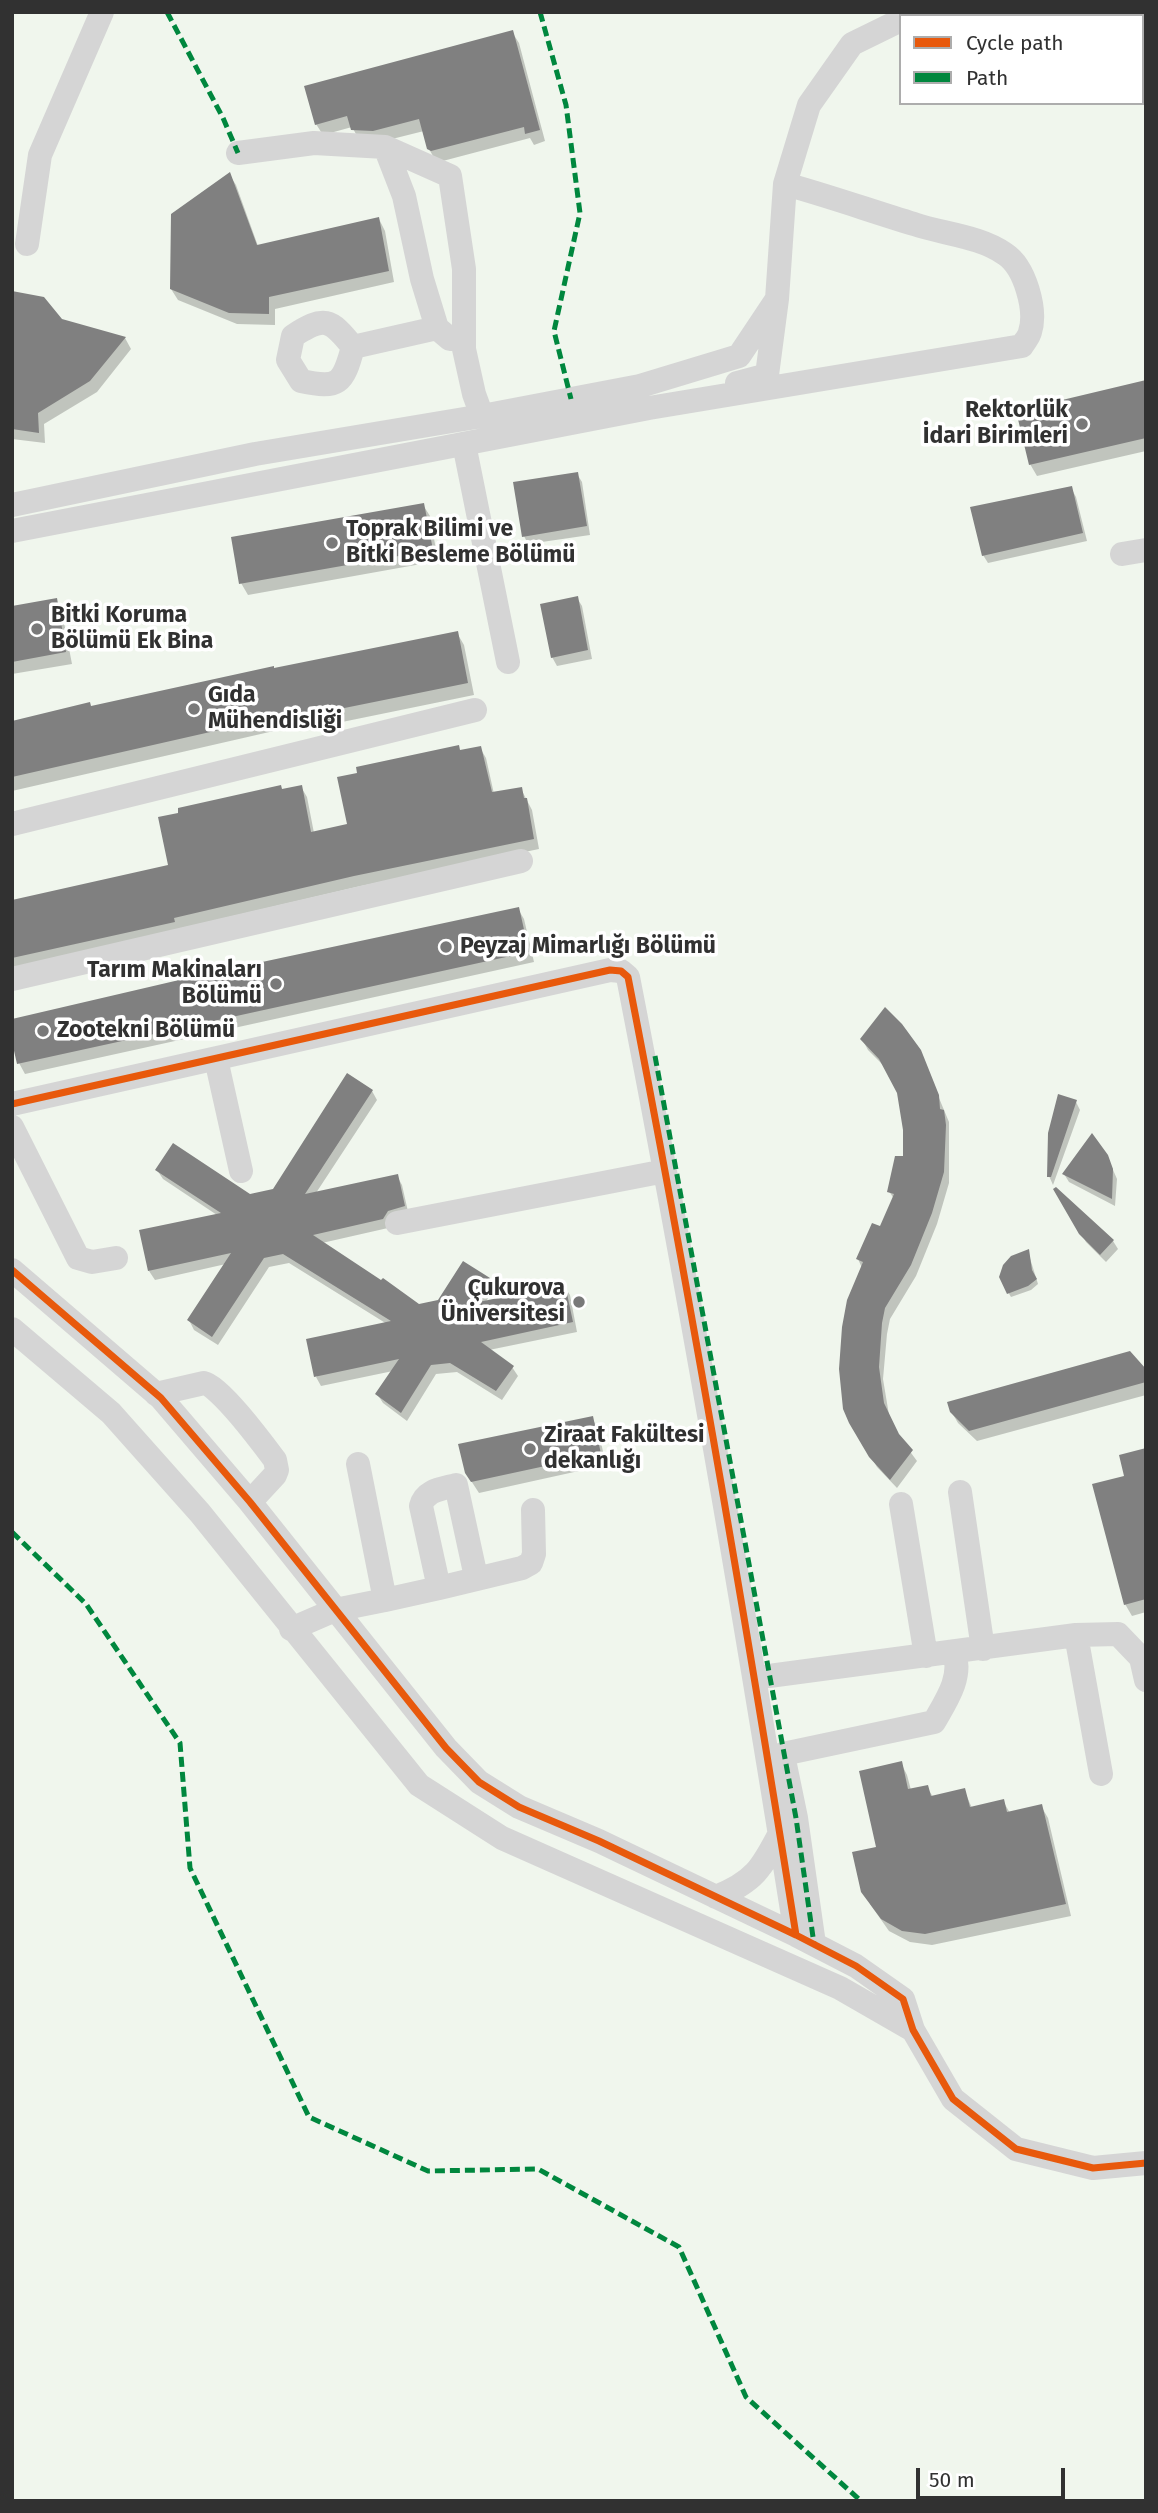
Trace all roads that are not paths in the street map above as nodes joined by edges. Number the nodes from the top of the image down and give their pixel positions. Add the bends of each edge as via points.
1 (102, 12) edge
2 (899, 21) edge
3 (385, 147) junction
4 (238, 153) dead end
5 (786, 184) junction
6 (27, 244) dead end
7 (777, 299) junction
8 (437, 328) junction
9 (353, 347) dead end
10 (464, 349) junction
11 (649, 408) junction
12 (482, 416) junction
13 (464, 444) junction
14 (12, 505) edge
15 (12, 531) edge
16 (508, 662) dead end
17 (475, 710) dead end
18 (12, 824) edge
19 (521, 861) dead end
20 (12, 979) edge
21 (655, 1056) dead end
22 (215, 1059) junction
23 (12, 1104) edge
24 (12, 1128) edge
25 (241, 1171) dead end
26 (666, 1171) junction
27 (397, 1223) dead end
28 (116, 1258) dead end
29 (12, 1270) edge
30 (12, 1329) edge
31 (156, 1394) junction
32 (358, 1464) dead end
33 (960, 1492) dead end
34 (250, 1502) junction
35 (901, 1504) dead end
36 (533, 1510) dead end
37 (476, 1577) junction
38 (439, 1588) junction
39 (386, 1600) junction
40 (335, 1610) junction
41 (291, 1629) junction
42 (1076, 1635) junction
43 (983, 1649) junction
44 (954, 1652) junction
45 (926, 1656) junction
46 (769, 1676) junction
47 (1146, 1680) edge
48 (783, 1755) junction
49 (1101, 1774) dead end
50 (780, 1833) junction
51 (716, 1897) junction
52 (805, 1939) junction
53 (913, 2030) junction
54 (1146, 2163) edge

1 - 6 street via 40,155
2 - 5 street via 852,44 809,105
3 - 4 street via 314,143
3 - 8 street via 404,195
3 - 10 street via 450,176 464,269
5 - 7 street
5 - 11 street via 975,240 1006,254 1019,268 1029,292 1030,332 1022,346
7 - 11 street via 766,374
7 - 12 street via 739,356 640,386
8 - 9 street
8 - 10 street
10 - 12 street
11 - 13 street
12 - 14 street via 255,454
13 - 15 street
13 - 16 street
17 - 18 street
19 - 20 street
21 - 46 street
22 - 23 street
22 - 25 street
22 - 26 street via 621,971 628,977
24 - 28 street via 78,1258 92,1262
26 - 27 street
26 - 50 street
29 - 31 street
30 - 41 street via 111,1413 200,1513
31 - 34 street
31 - 34 street via 204,1383 223,1396 275,1460 275,1475
32 - 39 street
33 - 43 street
34 - 40 street
35 - 45 street
36 - 37 street via 531,1563
37 - 38 street
37 - 38 street via 456,1485 429,1493 421,1506
38 - 39 street
39 - 40 street
40 - 41 street
40 - 51 street via 479,1782 519,1807
41 - 53 street via 419,1785 502,1838 840,1988
42 - 43 street
42 - 47 street via 1118,1634 1142,1658
42 - 49 street
43 - 44 street
44 - 45 street
44 - 48 street via 954,1686 934,1722
45 - 46 street
46 - 48 street
48 - 52 street via 796,1818
50 - 51 street via 762,1868 745,1883
50 - 52 street
51 - 52 street
52 - 53 street via 856,1966 903,1999
53 - 54 street via 953,2099 1016,2149 1093,2168

